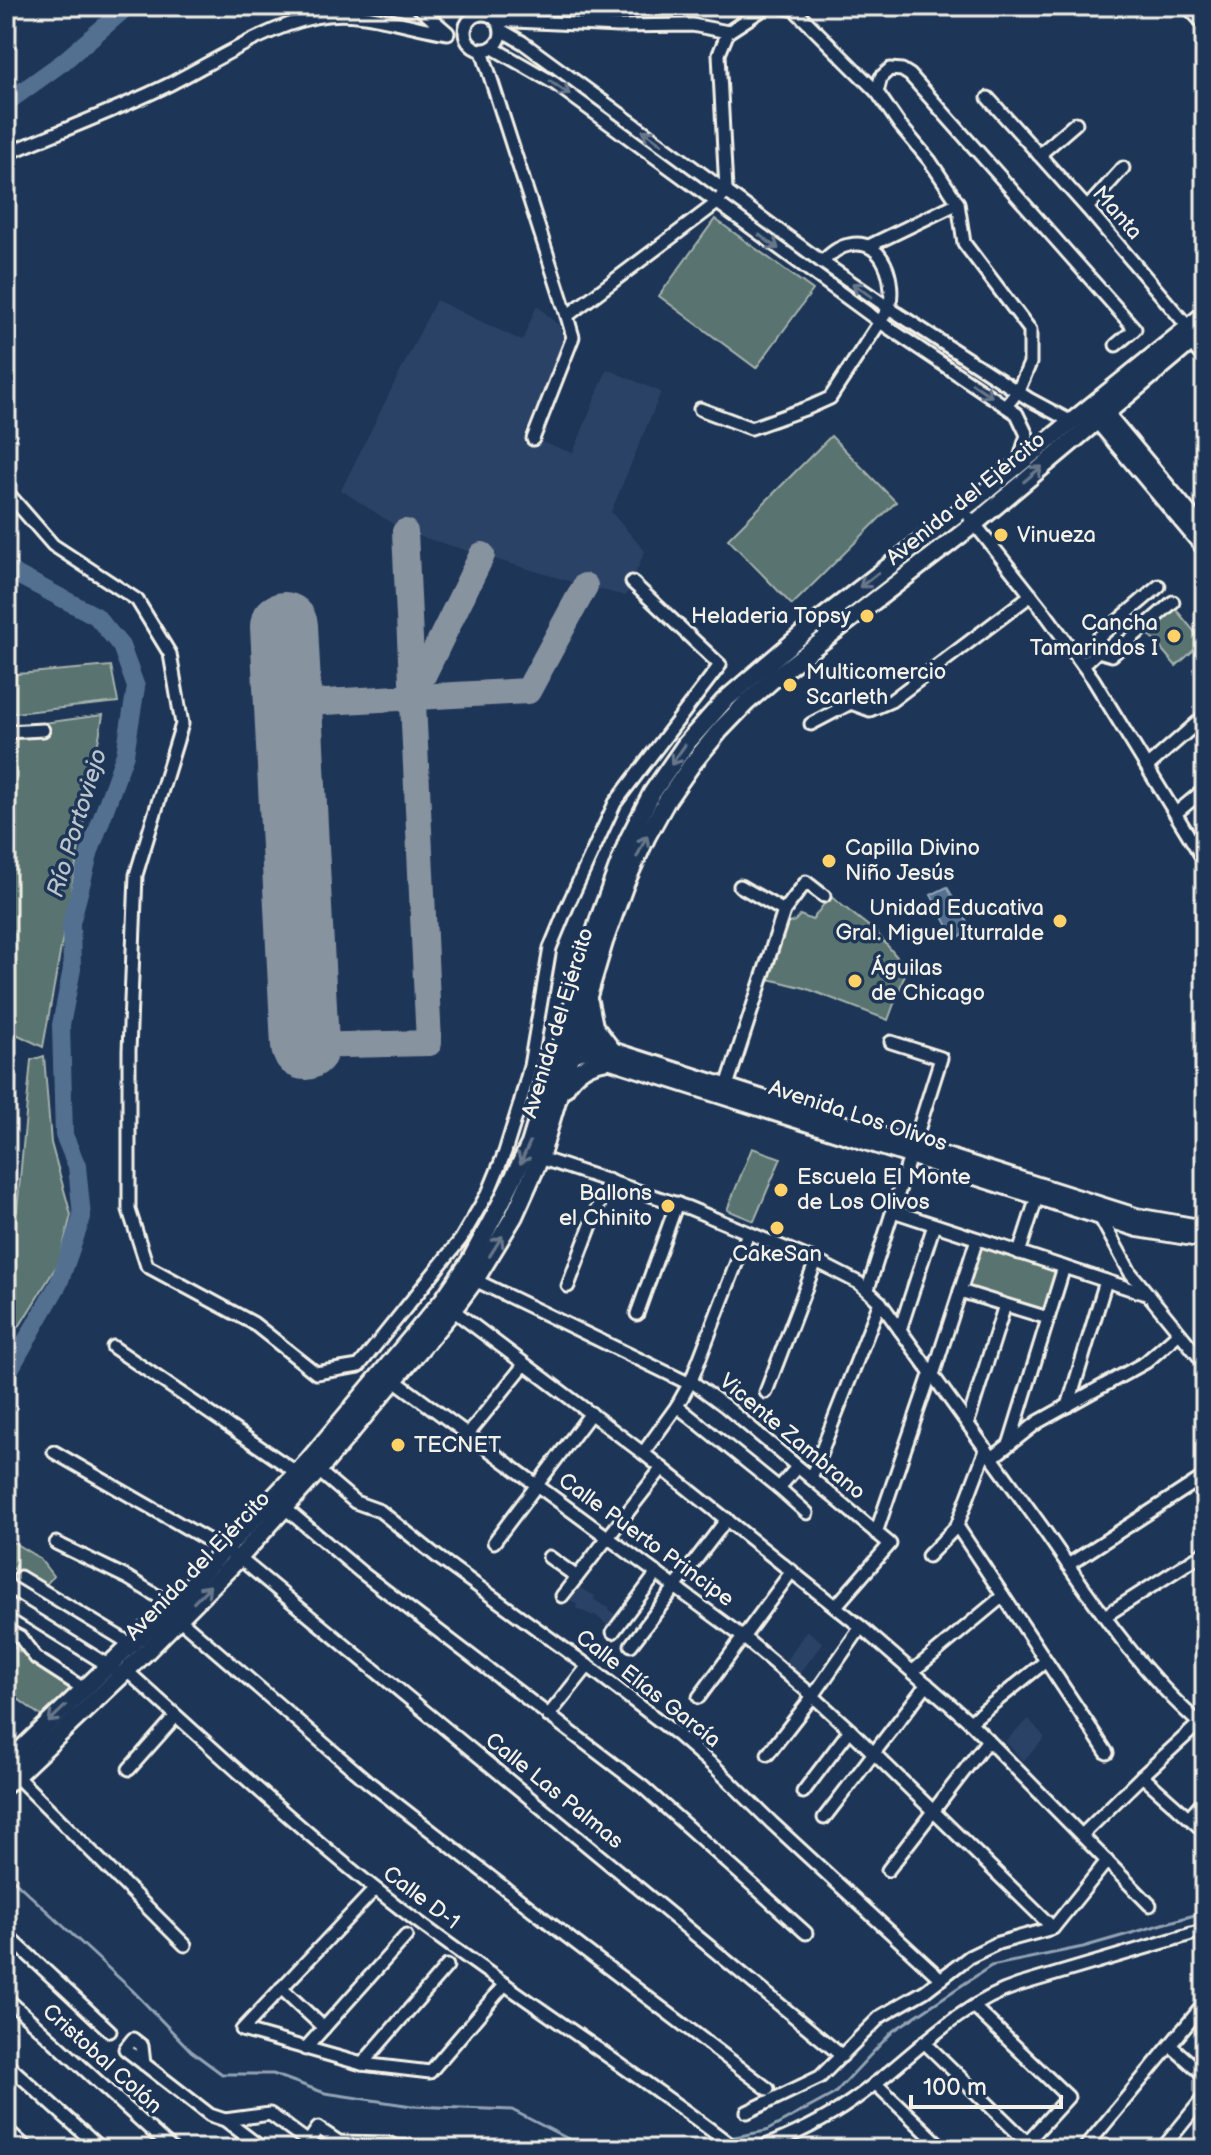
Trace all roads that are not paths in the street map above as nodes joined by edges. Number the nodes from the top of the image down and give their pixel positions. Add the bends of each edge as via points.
1 (417, 6) edge
2 (768, 6) edge
3 (780, 6) edge
4 (1189, 6) edge
5 (1205, 23) edge
6 (498, 25) junction
7 (464, 30) junction
8 (728, 32) junction
9 (448, 33) junction
10 (488, 49) junction
11 (877, 92) junction
12 (988, 98) dead end
13 (1076, 123) dead end
14 (6, 154) edge
15 (1039, 155) junction
16 (1123, 168) dead end
17 (726, 190) junction
18 (717, 203) junction
19 (958, 203) junction
20 (1087, 208) junction
21 (869, 246) junction
22 (822, 262) junction
23 (889, 308) junction
24 (1205, 314) edge
25 (567, 316) junction
26 (880, 322) junction
27 (1195, 333) edge
28 (1116, 345) dead end
29 (1205, 360) edge
30 (1018, 391) junction
31 (1006, 406) junction
32 (700, 409) dead end
33 (1096, 411) junction
34 (1070, 421) junction
35 (533, 439) dead end
36 (1019, 464) junction
37 (6, 491) edge
38 (964, 507) junction
39 (973, 525) junction
40 (1200, 529) edge
41 (1205, 549) edge
42 (632, 582) dead end
43 (1159, 586) dead end
44 (1031, 595) junction
45 (1173, 602) dead end
46 (1098, 651) junction
47 (1083, 665) junction
48 (1205, 716) edge
49 (811, 724) dead end
50 (43, 730) dead end
51 (6, 732) edge
52 (1148, 766) junction
53 (1205, 789) edge
54 (1176, 813) junction
55 (1205, 862) edge
56 (740, 886) dead end
57 (824, 896) dead end
58 (784, 911) junction
59 (582, 996) junction
60 (579, 1029) junction
61 (891, 1042) dead end
62 (594, 1048) junction
63 (610, 1055) junction
64 (571, 1056) junction
65 (553, 1072) junction
66 (725, 1091) junction
67 (558, 1100) junction
68 (912, 1151) junction
69 (540, 1158) junction
70 (608, 1180) junction
71 (1037, 1197) junction
72 (677, 1203) junction
73 (893, 1211) junction
74 (1100, 1217) junction
75 (934, 1225) junction
76 (1205, 1228) edge
77 (748, 1233) junction
78 (977, 1239) junction
79 (1205, 1240) edge
80 (1019, 1253) junction
81 (816, 1261) junction
82 (1064, 1267) junction
83 (470, 1274) junction
84 (1106, 1281) junction
85 (568, 1286) dead end
86 (868, 1289) junction
87 (960, 1291) junction
88 (1149, 1295) junction
89 (880, 1302) junction
90 (1005, 1305) junction
91 (447, 1306) junction
92 (637, 1314) dead end
93 (1048, 1318) junction
94 (900, 1330) junction
95 (1179, 1333) junction
96 (113, 1347) dead end
97 (1205, 1364) edge
98 (524, 1365) junction
99 (932, 1374) junction
100 (389, 1376) junction
101 (690, 1383) junction
102 (766, 1392) dead end
103 (677, 1406) junction
104 (1068, 1406) junction
105 (591, 1413) junction
106 (968, 1422) junction
107 (468, 1434) junction
108 (1009, 1444) junction
109 (54, 1452) dead end
110 (643, 1453) junction
111 (989, 1453) junction
112 (797, 1467) junction
113 (307, 1468) junction
114 (662, 1468) junction
115 (1205, 1476) edge
116 (811, 1478) junction
117 (537, 1485) junction
118 (779, 1488) junction
119 (285, 1508) junction
120 (807, 1513) dead end
121 (727, 1519) junction
122 (957, 1526) junction
123 (876, 1533) junction
124 (609, 1536) junction
125 (494, 1542) dead end
126 (56, 1543) dead end
127 (1205, 1552) edge
128 (232, 1554) junction
129 (928, 1556) dead end
130 (549, 1557) dead end
131 (1068, 1565) junction
132 (792, 1571) junction
133 (657, 1573) junction
134 (20, 1577) dead end
135 (577, 1577) junction
136 (675, 1587) junction
137 (562, 1596) dead end
138 (1003, 1596) junction
139 (6, 1602) edge
140 (836, 1606) junction
141 (176, 1612) junction
142 (1105, 1616) junction
143 (861, 1627) junction
144 (6, 1630) edge
145 (613, 1632) dead end
146 (743, 1637) junction
147 (631, 1645) dead end
148 (138, 1649) junction
149 (1046, 1661) junction
150 (588, 1666) junction
151 (119, 1670) junction
152 (913, 1671) junction
153 (927, 1684) junction
154 (84, 1689) junction
155 (813, 1696) junction
156 (699, 1697) dead end
157 (176, 1716) junction
158 (548, 1716) junction
159 (970, 1722) junction
160 (1203, 1723) edge
161 (850, 1730) junction
162 (988, 1740) junction
163 (874, 1753) junction
164 (1107, 1753) dead end
165 (768, 1754) dead end
166 (129, 1769) dead end
167 (9, 1773) edge
168 (1142, 1776) junction
169 (803, 1792) dead end
170 (1205, 1799) edge
171 (934, 1810) junction
172 (1189, 1817) junction
173 (824, 1818) dead end
174 (1205, 1832) edge
175 (1082, 1835) junction
176 (1107, 1861) junction
177 (888, 1870) dead end
178 (375, 1889) junction
179 (1150, 1905) dead end
180 (1053, 1928) junction
181 (1205, 1930) edge
182 (806, 1933) dead end
183 (6, 1934) edge
184 (406, 1936) dead end
185 (185, 1945) dead end
186 (447, 1966) dead end
187 (941, 1979) junction
188 (505, 1984) junction
189 (281, 1988) junction
190 (6, 1998) edge
191 (1205, 2003) edge
192 (974, 2007) junction
193 (324, 2028) junction
194 (110, 2031) dead end
195 (924, 2042) junction
196 (1170, 2045) junction
197 (305, 2049) junction
198 (842, 2056) junction
199 (6, 2063) edge
200 (144, 2064) dead end
201 (362, 2064) junction
202 (1205, 2076) edge
203 (875, 2083) junction
204 (768, 2089) dead end
205 (1205, 2096) edge
206 (747, 2112) dead end
207 (225, 2120) junction
208 (6, 2129) edge
209 (783, 2139) junction
210 (313, 2145) edge
211 (336, 2145) edge
212 (1030, 2146) edge
213 (397, 2148) edge
214 (28, 2149) edge
215 (101, 2149) edge
216 (172, 2149) edge
217 (263, 2149) edge
218 (428, 2149) edge
219 (736, 2149) edge
220 (758, 2149) edge
221 (793, 2149) edge
222 (944, 2149) edge
223 (1084, 2149) edge
224 (1162, 2149) edge

1 - 9 street
2 - 8 street
3 - 11 street via 795,10
4 - 5 street
6 - 7 street via 492,16 480,14
6 - 8 street via 692,25
6 - 10 street via 499,40
17 -> 6 street
7 - 9 street
7 - 10 street via 476,50
8 - 17 street via 719,54
9 - 14 street via 358,14 316,16
10 -> 18 street via 554,83
10 - 25 street
11 - 19 street
11 - 28 street via 890,69 910,75 1135,329
12 - 15 street, Manta
13 - 15 street
15 - 20 street, Manta
16 - 20 street
17 - 18 street
17 - 22 street
18 - 25 street
18 -> 26 street
19 - 21 street
19 - 30 street via 964,243 1030,330 1030,363
20 - 27 street, Manta
21 - 22 street via 839,248
21 - 23 street via 883,259 891,280
23 -> 22 street
23 - 26 street
23 - 30 street
24 - 27 main road, Avenida del Ejército
25 - 35 street via 573,337
26 -> 31 street
26 - 32 street via 830,398 820,403 751,428
27 - 29 street, Manta
27 - 33 main road, Avenida del Ejército
30 - 31 street
30 - 34 street
31 - 36 street via 1017,414 1027,435
33 - 34 main road, Avenida del Ejército
39 -> 33 main road, Avenida del Ejército
33 - 40 street
34 - 36 main road, Avenida del Ejército
36 - 38 main road, Avenida del Ejército
37 - 42 street via 53,545 137,600 170,654 182,724 136,875 129,1051 129,1210 147,1266 253,1323 316,1373 359,1366 461,1239 489,1191 519,1107 550,948 567,907 615,803 720,665
38 - 39 street
38 -> 59 main road, Avenida del Ejército via 807,630 724,701 686,744 628,840 608,891
39 - 44 street
59 -> 39 main road, Avenida del Ejército via 647,836 720,730 778,675
40 - 41 street
43 - 46 street via 1099,637
44 - 47 street
44 - 49 street via 891,701 870,710 844,705
45 - 46 street via 1112,655
46 - 47 street
47 - 52 street
48 - 52 street
50 - 51 street
52 - 54 street
53 - 54 street
54 - 55 street
56 - 58 street
57 - 58 street via 806,882
58 - 66 street
59 - 60 main road, Avenida del Ejército
59 - 63 main road
59 - 65 main road, Avenida del Ejército
60 - 62 street, Avenida Los Olivos
60 - 64 main road, Avenida del Ejército
61 - 68 street via 941,1058
62 - 63 street, Avenida Los Olivos
62 - 64 street
63 - 66 street, Avenida Los Olivos
63 - 67 main road via 582,1068
64 - 65 street
64 - 67 main road, Avenida del Ejército
65 -> 83 main road, Avenida del Ejército via 530,1144
66 - 68 street, Avenida Los Olivos
67 - 69 main road, Avenida del Ejército
68 - 71 street, Avenida Los Olivos
68 - 73 street
68 - 76 street, Avenida Los Olivos via 1136,1216
69 - 70 street
83 -> 69 main road, Avenida del Ejército via 514,1216
70 - 72 street
70 - 85 street
71 - 74 street, Avenida Los Olivos
71 - 80 street
72 - 77 street
72 - 92 street
73 - 75 street
73 - 86 street
74 - 79 street, Avenida Los Olivos
74 - 88 street via 1124,1263
75 - 78 street
75 - 94 street
77 - 81 street
77 - 101 street
78 - 80 street
78 - 87 street
80 - 82 street
81 - 86 street
81 - 102 street
82 - 84 street
82 - 93 street
83 - 91 main road, Avenida del Ejército
83 - 101 street, Vicente Zambrano
84 - 88 street
84 - 104 street
86 - 89 street
87 - 90 street
87 - 99 street
88 - 95 street
89 - 94 street
89 - 116 street
90 - 93 street
90 - 106 street
91 - 98 street
91 - 100 main road, Avenida del Ejército
93 - 108 street
94 - 99 street
95 - 97 street
95 - 104 street via 1146,1362
96 - 113 street, Calle Elías García
98 - 105 street
98 - 107 street
99 - 106 street
99 - 123 street
100 - 107 street, Calle Puerto Principe
100 - 113 main road, Avenida del Ejército
101 - 103 street
101 - 112 street, Vicente Zambrano
103 - 110 street
103 - 118 street
104 - 108 street
105 - 110 street
105 - 117 street
106 - 111 street
107 - 117 street, Calle Puerto Principe
108 - 111 street
109 - 128 street, Calle Las Palmas
110 - 114 street
111 - 122 street
111 - 131 street
112 - 116 street, Vicente Zambrano
112 - 118 street
113 - 119 main road, Avenida del Ejército
113 - 128 main road, Avenida del Ejército
113 - 150 street, Calle Elías García via 355,1502 380,1511
114 - 121 street
114 - 124 street
115 - 131 street
116 - 123 street, Vicente Zambrano
117 - 124 street, Calle Puerto Principe
117 - 125 street
118 - 120 street
119 - 128 main road, Avenida del Ejército
119 - 158 street
121 - 132 street
121 - 136 street
122 - 129 street
122 - 138 street
123 - 140 street via 890,1544
124 - 133 street, Calle Puerto Principe
124 - 135 street
126 - 141 street via 128,1578
127 - 142 street
128 - 141 main road, Avenida del Ejército
128 - 198 street, Calle Las Palmas
130 - 135 street
131 - 142 street
132 - 140 street
132 - 146 street
133 - 136 street, Calle Puerto Principe
133 - 145 street
134 - 148 street
135 - 137 street
136 - 146 street, Calle Puerto Principe
136 - 147 street
138 - 149 street
138 - 152 street
139 - 151 street, Calle D-1
140 - 143 street
141 - 148 main road, Avenida del Ejército
141 - 204 street via 367,1781
142 - 160 street via 1144,1668
143 - 152 street
143 - 155 street
144 - 154 street via 20,1637 36,1658
146 - 155 street, Calle Puerto Principe
146 - 156 street
148 - 151 main road, Avenida del Ejército
149 - 159 street
149 - 164 street
150 - 158 street
150 - 187 street, Calle Elías García via 700,1753
151 - 154 main road, Avenida del Ejército
151 - 157 street, Calle D-1
151 - 167 main road, Avenida del Ejército
152 - 153 street
153 - 159 street
153 - 163 street
154 -> 167 main road, Avenida del Ejército
155 - 161 street, Calle Puerto Principe
155 - 165 street
157 - 166 street
157 - 178 street, Calle D-1
158 - 182 street via 643,1787
159 - 162 street
160 - 168 street
161 - 163 street, Calle Puerto Principe
161 - 169 street
162 - 171 street
162 - 175 street
163 - 171 street, Calle Puerto Principe
163 - 173 street
167 - 185 street
168 - 172 street
168 - 175 street
170 - 172 street
171 - 177 street
171 - 180 street, Calle Puerto Principe
172 - 174 street
175 - 176 street
176 - 179 street
176 - 180 street
178 - 188 street, Calle D-1
178 - 189 street
180 - 187 street via 985,1949
181 - 192 street via 1019,1985
183 - 194 street
184 - 193 street
186 - 201 street
187 - 198 street via 881,2016
188 - 201 street via 430,2072
188 - 219 street, Calle D-1
189 - 193 street
189 - 197 street via 242,2030
190 - 216 street, Cristobal Colón
191 - 196 street
192 - 195 street
192 - 212 street via 1068,2097
193 - 197 street
195 - 203 street
195 - 212 street
196 - 202 street
196 - 223 street
197 - 201 street
198 - 206 street via 807,2085
199 - 215 street
200 - 207 street via 210,2115
203 - 209 street
203 - 222 street
205 - 224 street
207 - 210 street via 270,2114
207 - 217 street
208 - 214 street
209 - 220 street
209 - 221 street
210 - 211 street via 318,2128
211 - 213 street via 388,2143
213 - 218 street

